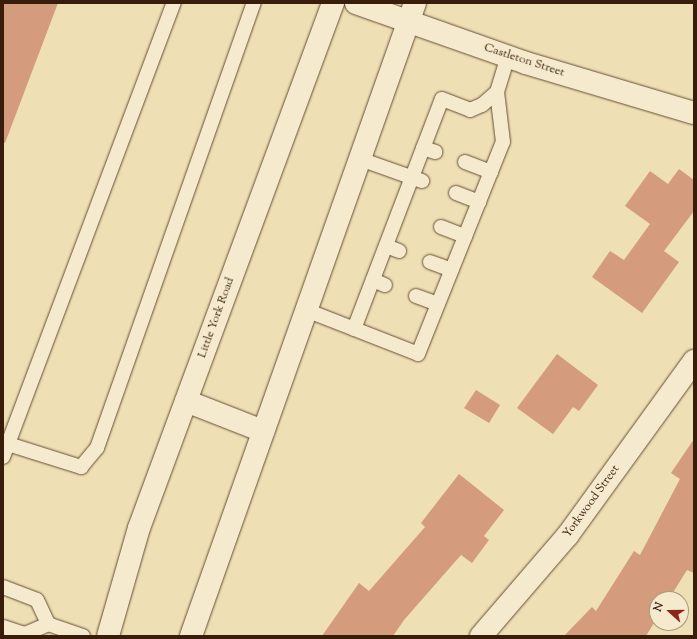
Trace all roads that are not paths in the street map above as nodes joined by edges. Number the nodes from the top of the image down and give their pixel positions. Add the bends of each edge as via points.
1 (174, 3) edge
2 (254, 3) edge
3 (333, 3) edge
4 (356, 3) edge
5 (412, 12) edge
6 (508, 57) junction
7 (496, 92) junction
8 (694, 114) edge
9 (360, 159) junction
10 (465, 162) dead end
11 (491, 172) junction
12 (417, 179) junction
13 (456, 193) dead end
14 (479, 202) junction
15 (441, 227) dead end
16 (465, 236) junction
17 (430, 262) dead end
18 (452, 270) junction
19 (416, 296) dead end
20 (438, 304) junction
21 (306, 310) junction
22 (354, 329) junction
23 (694, 361) edge
24 (186, 401) junction
25 (263, 431) junction
26 (5, 451) edge
27 (3, 587) edge
28 (48, 624) junction
29 (3, 627) edge
30 (83, 636) edge
31 (108, 636) edge
32 (191, 636) edge
33 (481, 636) edge

1 - 26 lane
2 - 26 lane via 97,448 81,468
3 - 24 main road, Little York Road
4 - 5 main road, Castleton Street
5 - 6 main road, Castleton Street
5 - 9 main road
6 - 7 lane
6 - 8 main road, Castleton Street
7 - 11 lane via 503,142
7 - 12 lane via 482,105 470,110 442,99 429,150
9 - 12 lane
9 - 21 main road
10 - 11 lane
11 - 14 lane
12 - 22 lane via 379,282
13 - 14 lane
14 - 16 lane
15 - 16 lane
16 - 18 lane
17 - 18 lane
18 - 20 lane
19 - 20 lane
20 - 22 lane via 418,354
21 - 22 lane
21 - 25 main road
23 - 33 main road, Yorkwood Street via 568,536
24 - 25 main road
24 - 31 main road, Little York Road via 139,528
25 - 32 main road
27 - 28 lane via 37,600
28 - 29 lane via 25,634
28 - 30 lane

